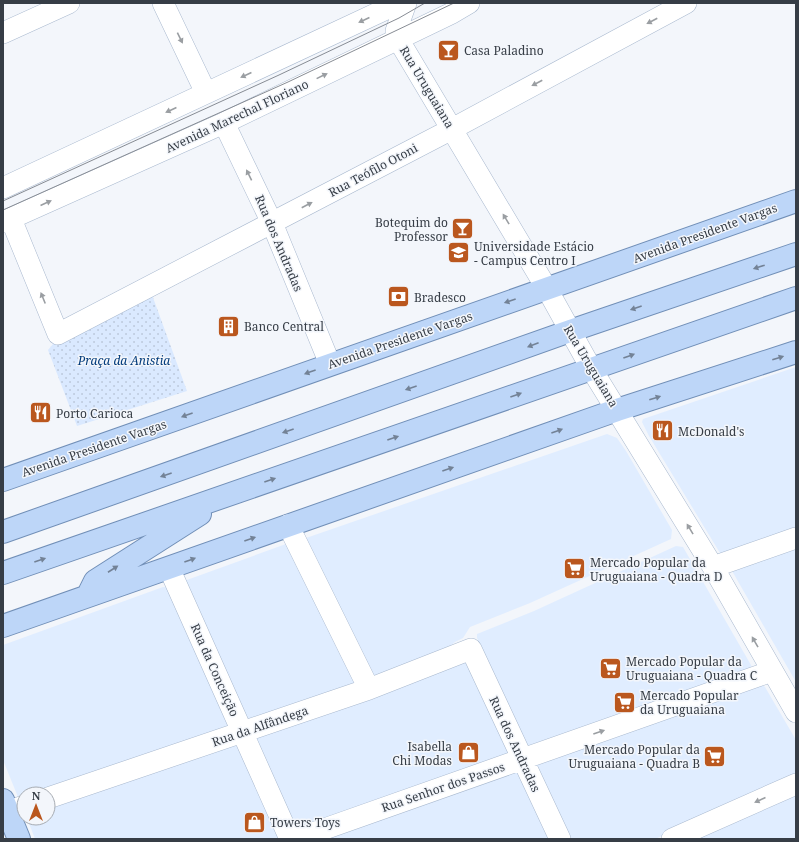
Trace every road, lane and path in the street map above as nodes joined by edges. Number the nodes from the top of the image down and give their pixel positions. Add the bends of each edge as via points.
1 (69, 3) edge
2 (164, 3) edge
3 (469, 3) edge
4 (686, 3) edge
5 (401, 16) edge
6 (3, 33) edge
7 (206, 93) junction
8 (224, 123) junction
9 (452, 129) junction
10 (3, 188) edge
11 (796, 201) edge
12 (7, 221) edge
13 (272, 223) junction
14 (796, 254) edge
15 (547, 289) junction
16 (795, 299) edge
17 (570, 331) junction
18 (796, 352) edge
19 (330, 364) junction
20 (592, 370) junction
21 (617, 410) junction
22 (3, 480) edge
23 (233, 493) junction
24 (288, 525) junction
25 (3, 532) edge
26 (796, 538) edge
27 (713, 567) junction
28 (169, 568) junction
29 (3, 573) edge
30 (87, 596) junction
31 (3, 626) edge
32 (471, 650) joint
33 (772, 671) junction
34 (369, 689) junction
35 (796, 712) edge
36 (242, 732) junction
37 (522, 759) junction
38 (796, 784) edge
39 (56, 795) edge
40 (9, 808) edge
41 (19, 839) edge
42 (290, 839) edge
43 (296, 839) edge
44 (560, 839) edge
45 (672, 839) edge

1 - 6 street
2 -> 7 street
3 - 5 street, Avenida Marechal Floriano
4 -> 9 street, Rua Teófilo Otoni
5 -> 7 street, Avenida Marechal Floriano
8 -> 5 street, Avenida Marechal Floriano
5 - 9 street, Rua Uruguaiana
7 -> 10 street, Avenida Marechal Floriano
12 -> 8 street, Avenida Marechal Floriano
13 -> 8 street, Rua dos Andradas
13 -> 9 street, Rua Teófilo Otoni
15 -> 9 street, Rua Uruguaiana
11 - 15 main road, Avenida Presidente Vargas
13 -> 12 street, Rua Teófilo Otoni via 58,334
13 - 19 street, Rua dos Andradas
14 -> 17 main road
15 - 17 street, Rua Uruguaiana
15 -> 19 main road, Avenida Presidente Vargas
20 -> 16 main road
17 - 20 street, Rua Uruguaiana
17 -> 25 main road
21 -> 18 main road
19 -> 22 main road, Avenida Presidente Vargas
20 - 21 street, Rua Uruguaiana
23 -> 20 main road
24 -> 21 main road
27 -> 21 street, Rua Uruguaiana
29 -> 23 main road
30 -> 23 main road via 95,581
28 -> 24 main road
24 - 34 street
26 - 27 street
33 -> 27 street, Rua Uruguaiana
28 - 30 main road
28 - 36 street, Rua da Conceição
30 - 31 main road
32 - 34 street, Rua da Alfândega
32 - 37 street, Rua dos Andradas
33 - 35 street, Rua Uruguaiana
37 -> 33 street, Rua Senhor dos Passos
34 - 36 street, Rua da Alfândega
36 - 39 street, Rua da Alfândega
36 - 42 street, Rua da Conceição
37 - 43 street, Rua Senhor dos Passos
37 - 44 street, Rua dos Andradas
38 -> 45 street
40 - 41 main road

